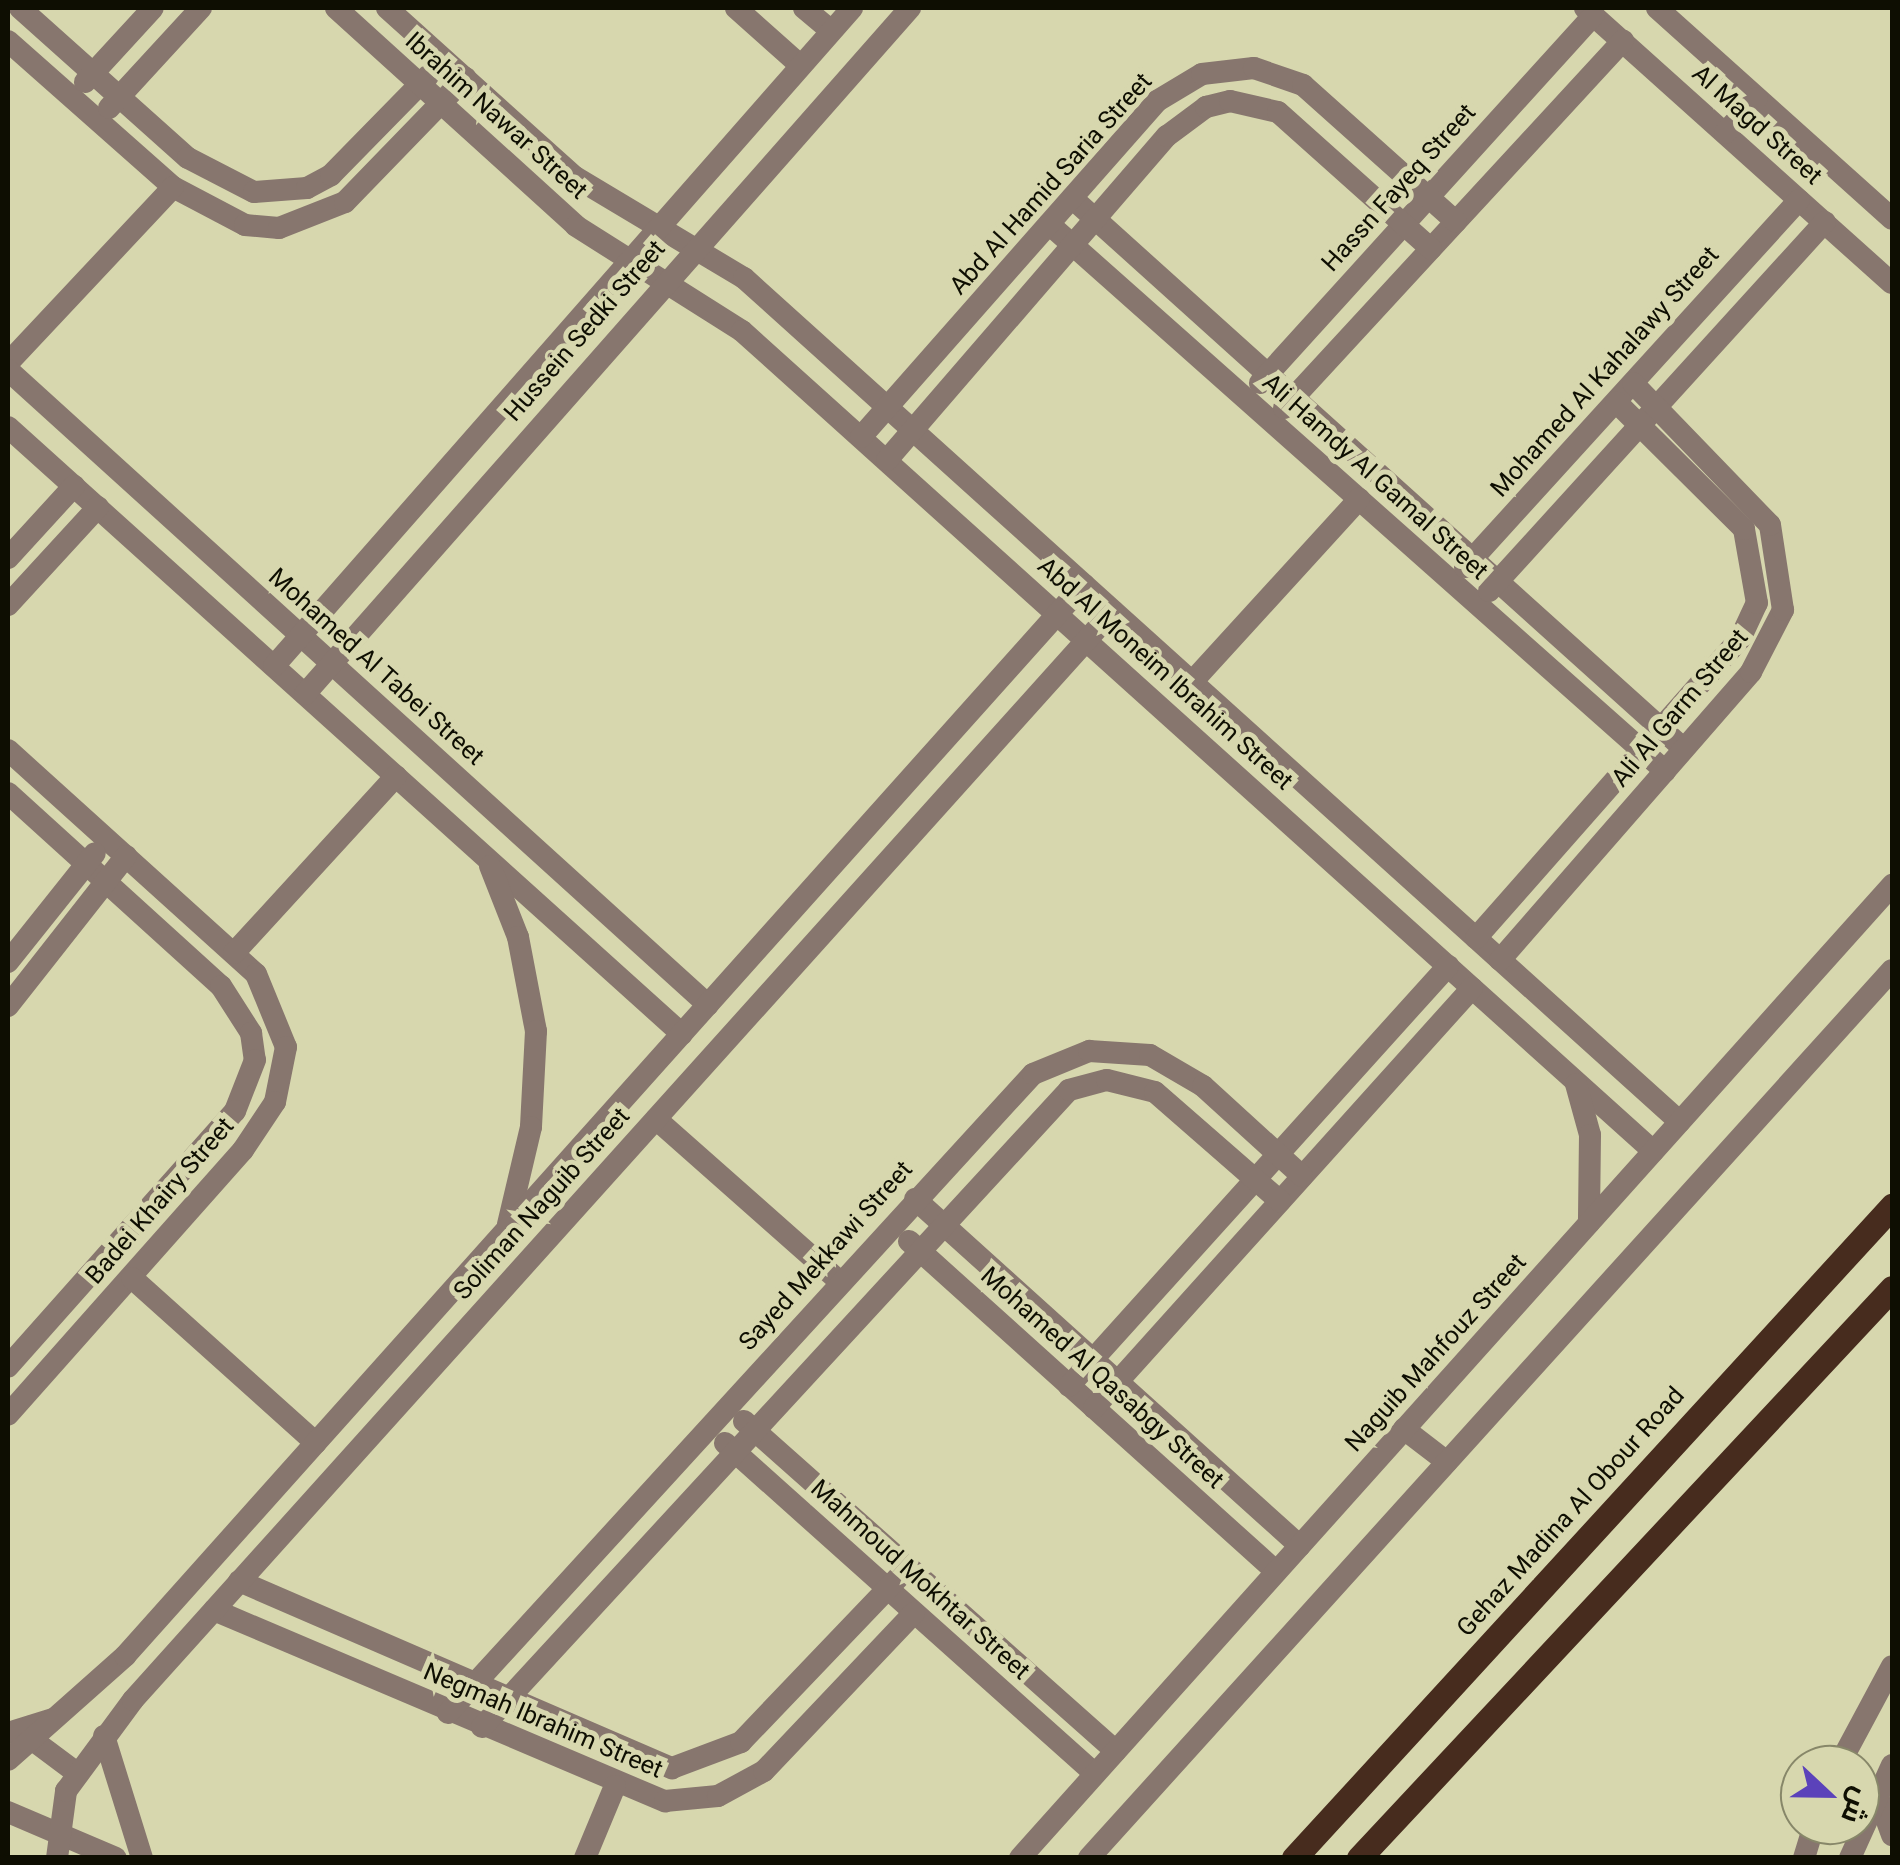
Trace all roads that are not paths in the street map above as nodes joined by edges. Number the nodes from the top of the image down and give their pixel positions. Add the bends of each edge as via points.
1 (20, 8) edge
2 (154, 8) edge
3 (201, 8) edge
4 (336, 8) edge
5 (388, 8) edge
6 (736, 8) edge
7 (804, 8) edge
8 (852, 8) edge
9 (910, 8) edge
10 (1656, 8) edge
11 (1589, 11) edge
12 (831, 31) junction
13 (8, 41) edge
14 (1623, 41) junction
15 (444, 58) junction
16 (800, 65) junction
17 (93, 74) junction
18 (465, 78) junction
19 (420, 84) junction
20 (70, 98) junction
21 (118, 98) junction
22 (1757, 98) junction
23 (441, 103) junction
24 (97, 122) junction
25 (1725, 133) junction
26 (173, 187) junction
27 (1429, 197) junction
28 (1072, 198) junction
29 (1800, 200) junction
30 (1096, 220) junction
31 (1892, 220) edge
32 (658, 222) junction
33 (1456, 222) junction
34 (1824, 222) junction
35 (1049, 224) junction
36 (1404, 224) junction
37 (698, 244) junction
38 (1074, 246) junction
39 (1431, 249) junction
40 (626, 258) junction
41 (666, 278) junction
42 (1892, 283) edge
43 (8, 366) edge
44 (1268, 374) junction
45 (1633, 383) junction
46 (1246, 398) junction
47 (1294, 398) junction
48 (1616, 402) junction
49 (1657, 406) junction
50 (887, 407) junction
51 (1272, 422) junction
52 (1640, 425) junction
53 (8, 427) edge
54 (912, 430) junction
55 (861, 437) junction
56 (886, 460) junction
57 (74, 486) junction
58 (1359, 500) junction
59 (98, 507) junction
60 (8, 558) edge
61 (1473, 559) junction
62 (1452, 582) junction
63 (1498, 582) junction
64 (1084, 584) junction
65 (1757, 602) junction
66 (1476, 604) junction
67 (8, 605) edge
68 (1783, 610) junction
69 (1113, 611) junction
70 (1057, 614) junction
71 (300, 635) junction
72 (1087, 640) junction
73 (332, 663) junction
74 (274, 666) junction
75 (1192, 682) junction
76 (305, 694) junction
77 (1660, 728) junction
78 (1684, 749) junction
79 (8, 750) edge
80 (1641, 750) junction
81 (1664, 771) junction
82 (396, 776) junction
83 (8, 793) edge
84 (106, 839) junction
85 (126, 856) junction
86 (487, 858) junction
87 (86, 864) junction
88 (106, 882) junction
89 (1892, 885) edge
90 (1476, 938) junction
91 (234, 953) junction
92 (1500, 960) junction
93 (8, 962) edge
94 (1448, 966) junction
95 (1892, 970) edge
96 (1472, 988) junction
97 (716, 996) junction
98 (8, 1006) edge
99 (752, 1012) junction
100 (682, 1034) junction
101 (1575, 1081) junction
102 (656, 1119) junction
103 (1680, 1122) junction
104 (1653, 1152) junction
105 (1278, 1154) junction
106 (1302, 1176) junction
107 (1256, 1179) junction
108 (915, 1199) junction
109 (1280, 1201) junction
110 (1892, 1206) edge
111 (941, 1223) junction
112 (1589, 1223) junction
113 (891, 1226) junction
114 (507, 1230) junction
115 (917, 1249) junction
116 (132, 1278) junction
117 (840, 1282) junction
118 (1892, 1288) edge
119 (769, 1360) junction
120 (1093, 1360) junction
121 (8, 1367) edge
122 (796, 1382) junction
123 (1118, 1382) junction
124 (1070, 1386) junction
125 (727, 1406) junction
126 (1094, 1408) junction
127 (8, 1415) edge
128 (708, 1427) junction
129 (753, 1429) junction
130 (1404, 1429) junction
131 (316, 1443) junction
132 (734, 1450) junction
133 (1447, 1462) junction
134 (663, 1477) junction
135 (690, 1499) junction
136 (1300, 1546) junction
137 (598, 1548) junction
138 (908, 1567) junction
139 (624, 1570) junction
140 (1276, 1572) junction
141 (239, 1582) junction
142 (888, 1588) junction
143 (214, 1610) junction
144 (914, 1613) junction
145 (1892, 1666) edge
146 (472, 1686) junction
147 (506, 1702) junction
148 (448, 1713) junction
149 (66, 1714) junction
150 (482, 1727) junction
151 (1413, 1731) junction
152 (8, 1733) edge
153 (104, 1736) junction
154 (34, 1741) junction
155 (1849, 1745) edge
156 (1116, 1751) junction
157 (8, 1760) edge
158 (1445, 1764) junction
159 (1892, 1765) edge
160 (77, 1773) junction
161 (1094, 1774) junction
162 (615, 1786) junction
163 (1880, 1788) edge
164 (1880, 1802) edge
165 (8, 1812) edge
166 (57, 1832) junction
167 (1892, 1835) edge
168 (57, 1858) edge
169 (116, 1858) edge
170 (142, 1858) edge
171 (586, 1858) edge
172 (1020, 1858) edge
173 (1089, 1858) edge
174 (1294, 1858) edge
175 (1359, 1858) edge

1 - 17 street
2 - 17 street
3 - 21 street
4 - 19 street, Ibrahim Nawar Street
5 - 15 street, Ibrahim Nawar Street
6 - 16 street
7 - 12 street
8 - 12 street, Hussein Sedki Street
9 - 37 street, Hussein Sedki Street
10 - 22 street, Al Magd Street
11 - 14 street, Al Magd Street
11 - 27 street, Hassn Fayeq Street
12 - 16 street, Hussein Sedki Street
13 - 20 street
14 - 25 street, Al Magd Street
14 - 33 street
15 - 18 street, Ibrahim Nawar Street
15 - 19 street
16 - 32 street, Hussein Sedki Street
17 - 20 street
17 - 21 street
18 - 23 street
18 - 32 street, Ibrahim Nawar Street via 594,191
19 - 21 street via 331,175 281,194 209,172
19 - 23 street, Ibrahim Nawar Street
20 - 24 street
21 - 24 street
22 - 25 street
22 - 31 street, Al Magd Street
23 - 26 street via 345,202 314,220 245,225
23 - 40 street, Ibrahim Nawar Street via 576,226
24 - 26 street
25 - 29 street, Al Magd Street
26 - 43 street
27 - 28 street, Abd Al Hamid Saria Street via 1304,86 1228,68 1157,102
27 - 33 street, Abd Al Hamid Saria Street
27 - 36 street, Hassn Fayeq Street
28 - 30 street, Ali Hamdy Al Gamal Street
28 - 35 street, Abd Al Hamid Saria Street
29 - 34 street, Al Magd Street
29 - 45 street, Mohamed Al Kahalawy Street
30 - 36 street via 1184,118 1230,101 1278,112
30 - 38 street
30 - 44 street, Ali Hamdy Al Gamal Street
32 - 37 street, Abd Al Moneim Ibrahim Street
32 - 40 street, Hussein Sedki Street
33 - 39 street
34 - 42 street, Al Magd Street
34 - 49 street
35 - 38 street, Ali Hamdy Al Gamal Street
35 - 50 street, Abd Al Hamid Saria Street
36 - 39 street
36 - 44 street, Hassn Fayeq Street
37 - 41 street, Hussein Sedki Street
37 - 50 street, Abd Al Moneim Ibrahim Street
38 - 46 street, Ali Hamdy Al Gamal Street
38 - 54 street
39 - 47 street
40 - 41 street, Abd Al Moneim Ibrahim Street
40 - 71 street, Hussein Sedki Street
41 - 55 street, Abd Al Moneim Ibrahim Street
41 - 73 street, Hussein Sedki Street
43 - 71 street, Mohamed Al Tabei Street
44 - 46 street, Hassn Fayeq Street
44 - 47 street, Ali Hamdy Al Gamal Street
45 - 48 street, Mohamed Al Kahalawy Street
45 - 49 street
46 - 51 street, Ali Hamdy Al Gamal Street
47 - 51 street
47 - 61 street, Ali Hamdy Al Gamal Street
48 - 52 street, Ali Al Garm Street
48 - 61 street, Mohamed Al Kahalawy Street
49 - 52 street
49 - 68 street via 1770,525
50 - 54 street, Abd Al Moneim Ibrahim Street
50 - 55 street, Abd Al Hamid Saria Street
51 - 58 street, Ali Hamdy Al Gamal Street
52 - 63 street
52 - 65 street, Ali Al Garm Street via 1744,529
53 - 57 street
54 - 56 street
54 - 64 street, Abd Al Moneim Ibrahim Street
55 - 56 street, Abd Al Moneim Ibrahim Street
56 - 70 street, Abd Al Moneim Ibrahim Street
57 - 59 street
57 - 60 street
58 - 62 street, Ali Hamdy Al Gamal Street
58 - 75 street
59 - 67 street
59 - 74 street
61 - 62 street, Mohamed Al Kahalawy Street
61 - 63 street, Ali Hamdy Al Gamal Street
62 - 66 street, Ali Hamdy Al Gamal Street
63 - 66 street
63 - 77 street, Ali Hamdy Al Gamal Street
64 - 69 street, Abd Al Moneim Ibrahim Street
64 - 70 street, Soliman Naguib Street
65 - 68 street
65 - 77 street, Ali Al Garm Street via 1740,640
66 - 80 street, Ali Hamdy Al Gamal Street
68 - 78 street, Ali Al Garm Street via 1765,654
69 - 72 street, Soliman Naguib Street
69 - 75 street, Abd Al Moneim Ibrahim Street
70 - 72 street, Abd Al Moneim Ibrahim Street
70 - 97 street, Soliman Naguib Street
71 - 73 street, Mohamed Al Tabei Street
71 - 74 street, Hussein Sedki Street
72 - 94 street, Abd Al Moneim Ibrahim Street
72 - 99 street, Soliman Naguib Street
73 - 76 street, Hussein Sedki Street
73 - 97 street, Mohamed Al Tabei Street
74 - 76 street
75 - 90 street, Abd Al Moneim Ibrahim Street
76 - 82 street
77 - 78 street, Ali Hamdy Al Gamal Street
77 - 80 street, Ali Al Garm Street
78 - 81 street, Ali Al Garm Street
79 - 84 street, Badei Khairy Street
80 - 81 street, Ali Hamdy Al Gamal Street
80 - 90 street, Ali Al Garm Street
81 - 92 street, Ali Al Garm Street
82 - 86 street
82 - 91 street
83 - 87 street, Badei Khairy Street
84 - 85 street, Badei Khairy Street
84 - 87 street
85 - 88 street
85 - 91 street, Badei Khairy Street
86 - 100 street
86 - 114 street via 518,937 536,1032 531,1127
87 - 88 street, Badei Khairy Street
87 - 93 street
88 - 98 street
88 - 121 street, Badei Khairy Street via 240,1008 254,1060 235,1111
89 - 103 street, Naguib Mahfouz Street
90 - 92 street, Abd Al Moneim Ibrahim Street
91 - 116 street, Badei Khairy Street via 281,1019 275,1102
92 - 103 street, Abd Al Moneim Ibrahim Street
94 - 96 street, Abd Al Moneim Ibrahim Street
94 - 105 street
95 - 133 street
96 - 101 street, Abd Al Moneim Ibrahim Street
96 - 106 street
97 - 99 street, Mohamed Al Tabei Street
97 - 100 street, Soliman Naguib Street
99 - 102 street, Soliman Naguib Street
100 - 114 street, Soliman Naguib Street
101 - 104 street, Abd Al Moneim Ibrahim Street
101 - 112 street via 1590,1135
102 - 117 street
102 - 141 street, Soliman Naguib Street
103 - 104 street, Naguib Mahfouz Street
104 - 112 street, Naguib Mahfouz Street
105 - 106 street, Sayed Mekkawi Street
105 - 107 street
105 - 108 street, Sayed Mekkawi Street via 1178,1068 1150,1055 1089,1051 1033,1074
106 - 109 street
107 - 109 street
107 - 111 street via 1154,1092 1106,1080 1053,1101
107 - 120 street
108 - 111 street, Mohamed Al Qasabgy Street
108 - 113 street, Sayed Mekkawi Street
109 - 123 street
110 - 151 main road, Gehaz Madina Al Obour Road
111 - 115 street
111 - 120 street, Mohamed Al Qasabgy Street
112 - 130 street, Naguib Mahfouz Street
113 - 115 street, Mohamed Al Qasabgy Street
113 - 117 street, Sayed Mekkawi Street
114 - 131 street, Soliman Naguib Street
115 - 122 street
115 - 124 street, Mohamed Al Qasabgy Street
116 - 127 street, Badei Khairy Street
116 - 131 street
117 - 119 street, Sayed Mekkawi Street
118 - 158 main road
119 - 122 street
119 - 125 street, Sayed Mekkawi Street
120 - 123 street, Mohamed Al Qasabgy Street
120 - 124 street
122 - 129 street
123 - 126 street
123 - 136 street, Mohamed Al Qasabgy Street
124 - 126 street, Mohamed Al Qasabgy Street
125 - 128 street, Sayed Mekkawi Street
125 - 129 street, Mahmoud Mokhtar Street
126 - 140 street, Mohamed Al Qasabgy Street
128 - 132 street, Mahmoud Mokhtar Street
128 - 134 street, Sayed Mekkawi Street
129 - 132 street
129 - 138 street, Mahmoud Mokhtar Street
130 - 133 street
130 - 136 street, Naguib Mahfouz Street
131 - 149 street, Soliman Naguib Street
132 - 135 street
132 - 142 street, Mahmoud Mokhtar Street
133 - 173 street
134 - 135 street
134 - 137 street, Sayed Mekkawi Street
135 - 139 street
136 - 140 street, Naguib Mahfouz Street
137 - 139 street
137 - 146 street, Sayed Mekkawi Street
138 - 142 street, Negmah Ibrahim Street
138 - 156 street, Mahmoud Mokhtar Street
139 - 147 street
140 - 156 street, Naguib Mahfouz Street
141 - 143 street, Soliman Naguib Street
141 - 146 street, Negmah Ibrahim Street
142 - 144 street, Mahmoud Mokhtar Street
142 - 147 street, Negmah Ibrahim Street via 760,1725 696,1765 647,1764
143 - 148 street, Negmah Ibrahim Street
143 - 153 street, Soliman Naguib Street
144 - 161 street, Mahmoud Mokhtar Street
144 - 162 street, Negmah Ibrahim Street via 742,1786 665,1801
145 - 155 street
146 - 147 street, Negmah Ibrahim Street
146 - 148 street, Sayed Mekkawi Street
147 - 150 street
148 - 150 street, Negmah Ibrahim Street
149 - 152 street
149 - 154 street, Soliman Naguib Street
150 - 162 street, Negmah Ibrahim Street
151 - 158 main road
151 - 174 main road, Gehaz Madina Al Obour Road
153 - 160 street, Soliman Naguib Street
153 - 170 street
154 - 157 street, Soliman Naguib Street
154 - 160 street
156 - 161 street, Naguib Mahfouz Street
158 - 175 main road
159 - 163 street
160 - 166 street, Soliman Naguib Street
161 - 172 street, Naguib Mahfouz Street
162 - 171 street
164 - 167 street
165 - 166 street
166 - 168 street, Soliman Naguib Street
166 - 169 street

